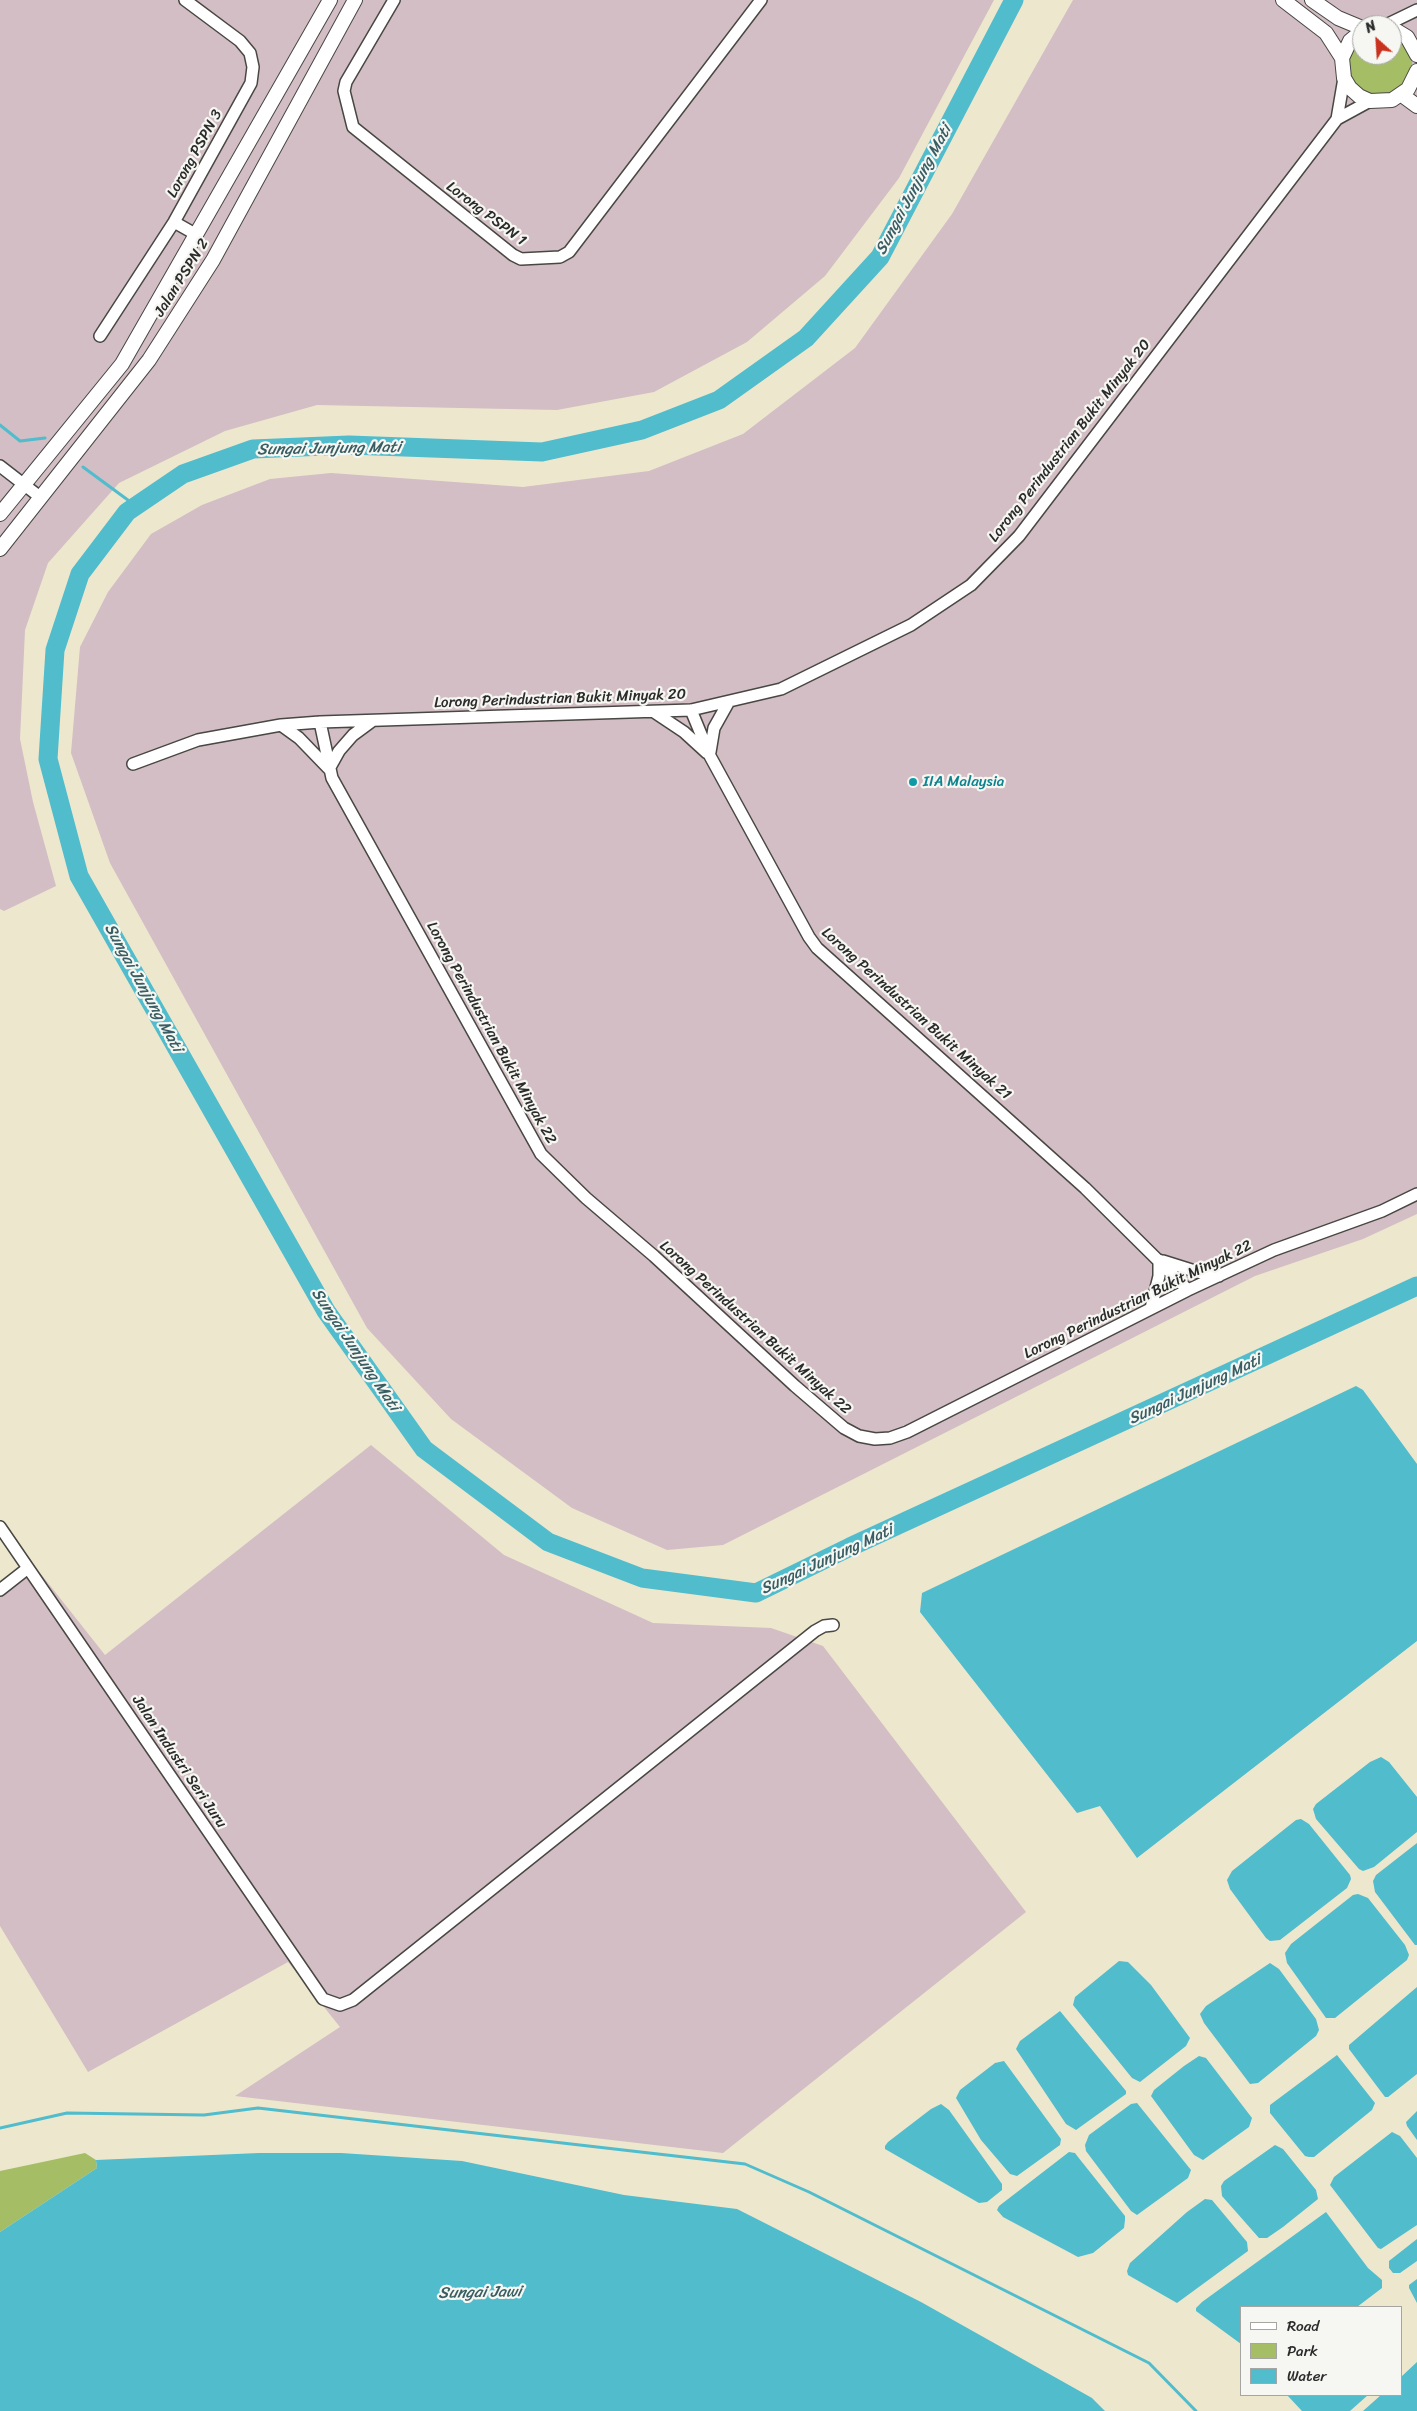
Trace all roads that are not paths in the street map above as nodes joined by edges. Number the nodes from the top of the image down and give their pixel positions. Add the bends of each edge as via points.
1 (185, 0) edge
2 (330, 0) edge
3 (355, 0) edge
4 (394, 0) edge
5 (761, 0) edge
6 (1283, 0) edge
7 (1312, 0) edge
8 (1417, 10) edge
9 (1402, 17) edge
10 (1352, 24) edge
11 (1402, 34) edge
12 (1352, 38) edge
13 (1416, 46) edge
14 (1342, 58) junction
15 (1417, 74) edge
16 (1344, 78) junction
17 (1402, 95) junction
18 (1370, 100) junction
19 (1417, 106) edge
20 (1337, 119) junction
21 (174, 222) junction
22 (197, 235) junction
23 (100, 336) dead end
24 (0, 466) edge
25 (22, 484) junction
26 (40, 497) junction
27 (0, 514) edge
28 (0, 549) edge
29 (728, 703) junction
30 (691, 710) junction
31 (654, 712) junction
32 (372, 721) junction
33 (320, 722) junction
34 (281, 725) junction
35 (710, 756) junction
36 (133, 764) dead end
37 (329, 769) junction
38 (1417, 1194) edge
39 (1159, 1260) junction
40 (1219, 1276) junction
41 (1188, 1290) junction
42 (1151, 1308) junction
43 (0, 1527) edge
44 (28, 1568) junction
45 (0, 1590) edge
46 (833, 1625) dead end

1 - 21 street, Lorong PSPN 3 via 240,41 250,54 253,67 251,83
2 - 22 street, Jalan PSPN 2
3 - 26 street, Jalan PSPN 2 via 213,260 149,360
4 - 5 street, Lorong PSPN 1 via 346,82 344,91 353,127 521,259 560,257 569,252
6 - 14 street via 1326,33
7 - 10 street
8 - 9 street
11 - 13 street
12 - 14 street
14 - 16 street
15 - 17 street
16 - 18 street via 1359,96
16 - 20 street
17 - 18 street via 1392,100
17 - 19 street
18 - 20 street
20 - 29 street, Lorong Perindustrian Bukit Minyak 20 via 1019,536 971,585 911,625 798,682 781,690
21 - 22 street
21 - 23 street, Lorong PSPN 3
22 - 25 street, Jalan PSPN 2 via 122,364
24 - 25 street
25 - 26 street
25 - 27 street, Jalan PSPN 2
26 - 28 street, Jalan PSPN 2
29 - 30 street, Lorong Perindustrian Bukit Minyak 20
29 - 35 street via 714,728
30 - 31 street, Lorong Perindustrian Bukit Minyak 20
30 - 35 street, Lorong Perindustrian Bukit Minyak 21
31 - 32 street, Lorong Perindustrian Bukit Minyak 20
31 - 35 street via 684,732
32 - 33 street, Lorong Perindustrian Bukit Minyak 20
32 - 37 street via 352,735
33 - 34 street, Lorong Perindustrian Bukit Minyak 20
33 - 37 street, Lorong Perindustrian Bukit Minyak 22
34 - 36 street, Lorong Perindustrian Bukit Minyak 20 via 198,740
34 - 37 street via 299,738
35 - 39 street, Lorong Perindustrian Bukit Minyak 21 via 808,937 817,948 1085,1188
37 - 42 street, Lorong Perindustrian Bukit Minyak 22 via 541,1154 844,1428 859,1436 875,1439 907,1432
38 - 40 street, Lorong Perindustrian Bukit Minyak 22 via 1382,1211 1274,1250
39 - 40 street
39 - 41 street, Lorong Perindustrian Bukit Minyak 21
39 - 42 street via 1159,1276
40 - 41 street, Lorong Perindustrian Bukit Minyak 22
41 - 42 street, Lorong Perindustrian Bukit Minyak 22
43 - 44 street, Jalan Industri Seri Juru
44 - 45 street
44 - 46 street, Jalan Industri Seri Juru via 323,1999 340,2005 353,2000 814,1631

